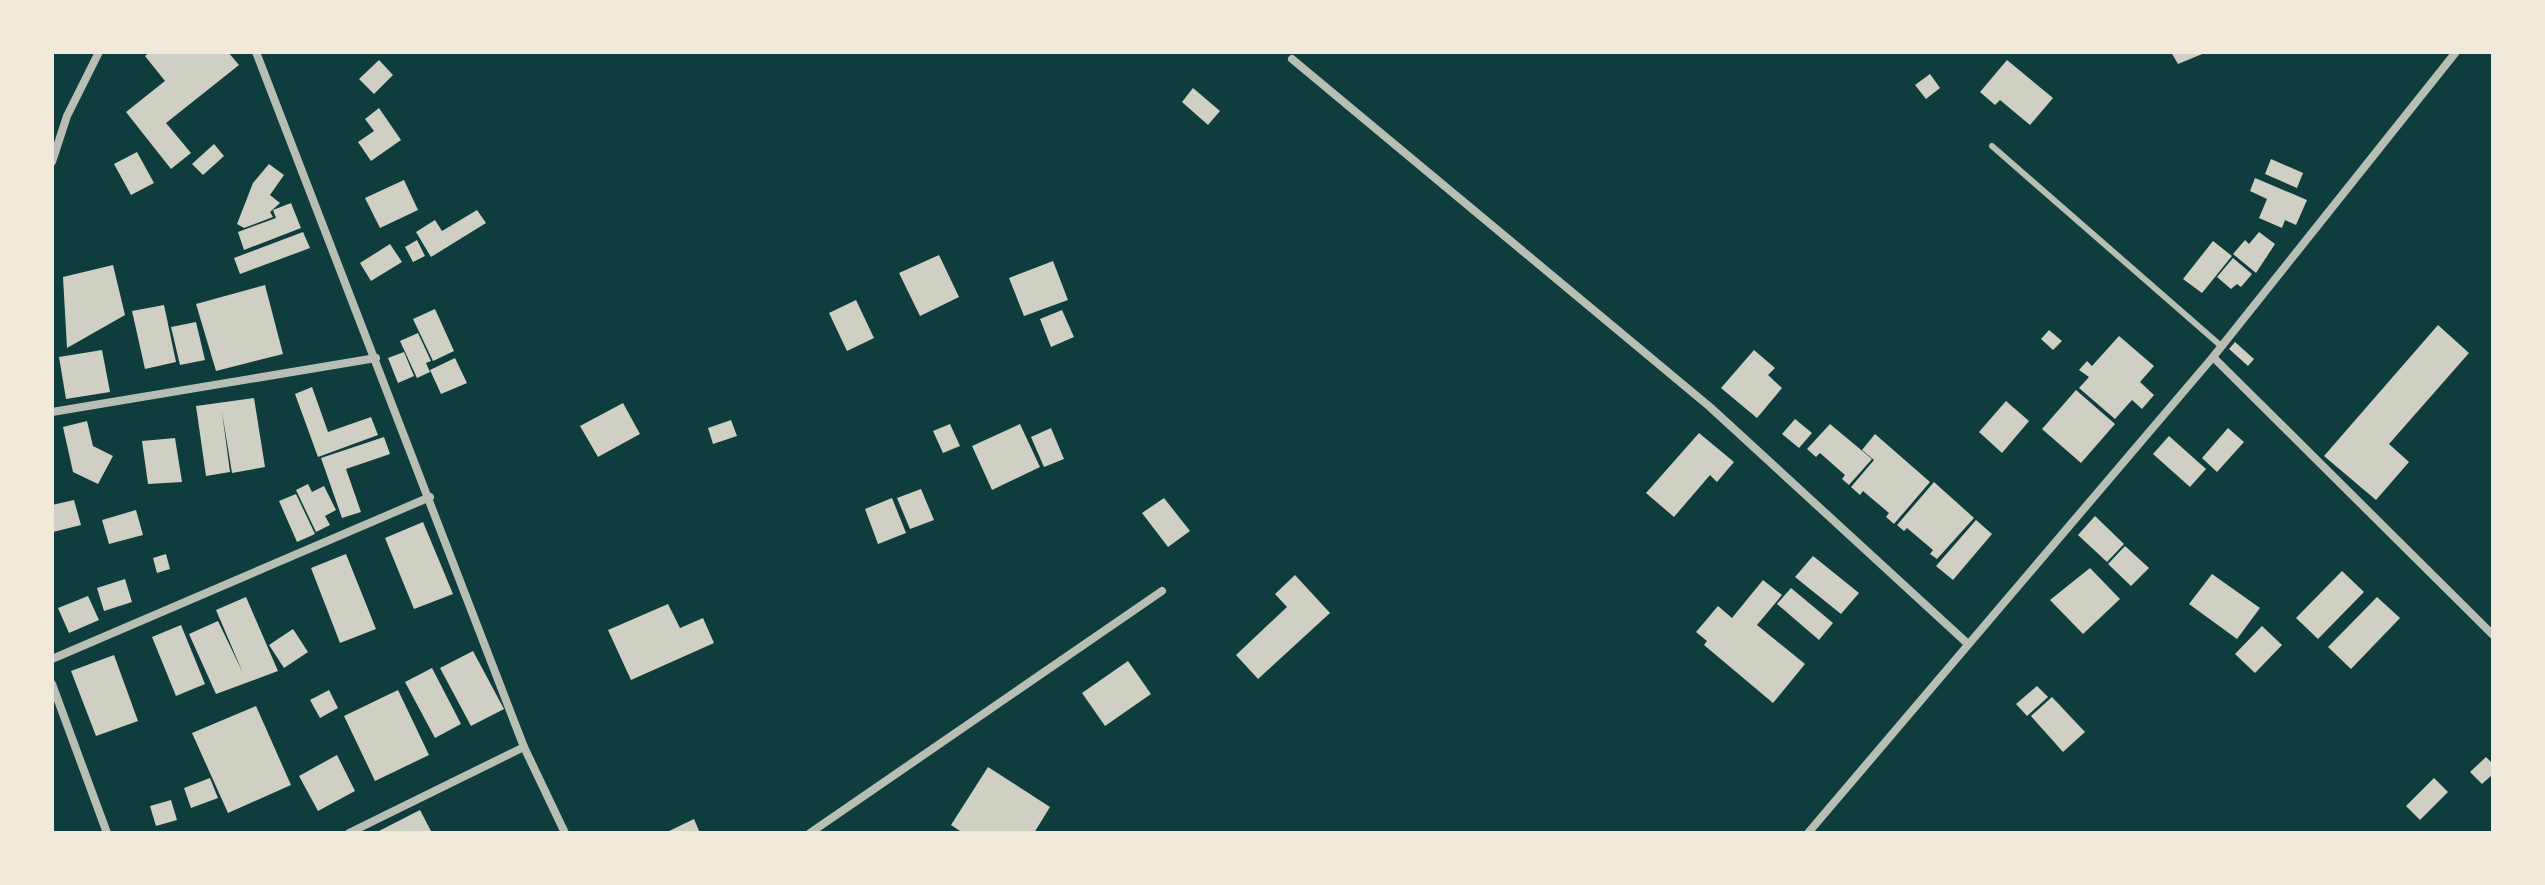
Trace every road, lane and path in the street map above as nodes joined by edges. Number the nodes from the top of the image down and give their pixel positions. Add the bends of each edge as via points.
1 (99, 52) edge
2 (256, 52) edge
3 (2456, 52) edge
4 (1292, 59) dead end
5 (1992, 146) dead end
6 (52, 162) edge
7 (2220, 345) junction
8 (2213, 357) junction
9 (376, 358) junction
10 (52, 412) edge
11 (430, 497) junction
12 (1162, 591) dead end
13 (2493, 635) edge
14 (1968, 644) junction
15 (52, 659) edge
16 (52, 684) edge
17 (524, 747) junction
18 (107, 833) edge
19 (349, 833) edge
20 (565, 833) edge
21 (810, 833) edge
22 (1808, 833) edge

1 - 6 street via 67,116
2 - 9 street
3 - 7 street
4 - 14 street via 1710,407
5 - 7 lane
7 - 8 street
8 - 13 street
8 - 14 street
9 - 10 street
9 - 11 street
11 - 15 street
11 - 17 street
12 - 21 street
14 - 22 street
16 - 18 street
17 - 19 street
17 - 20 street

